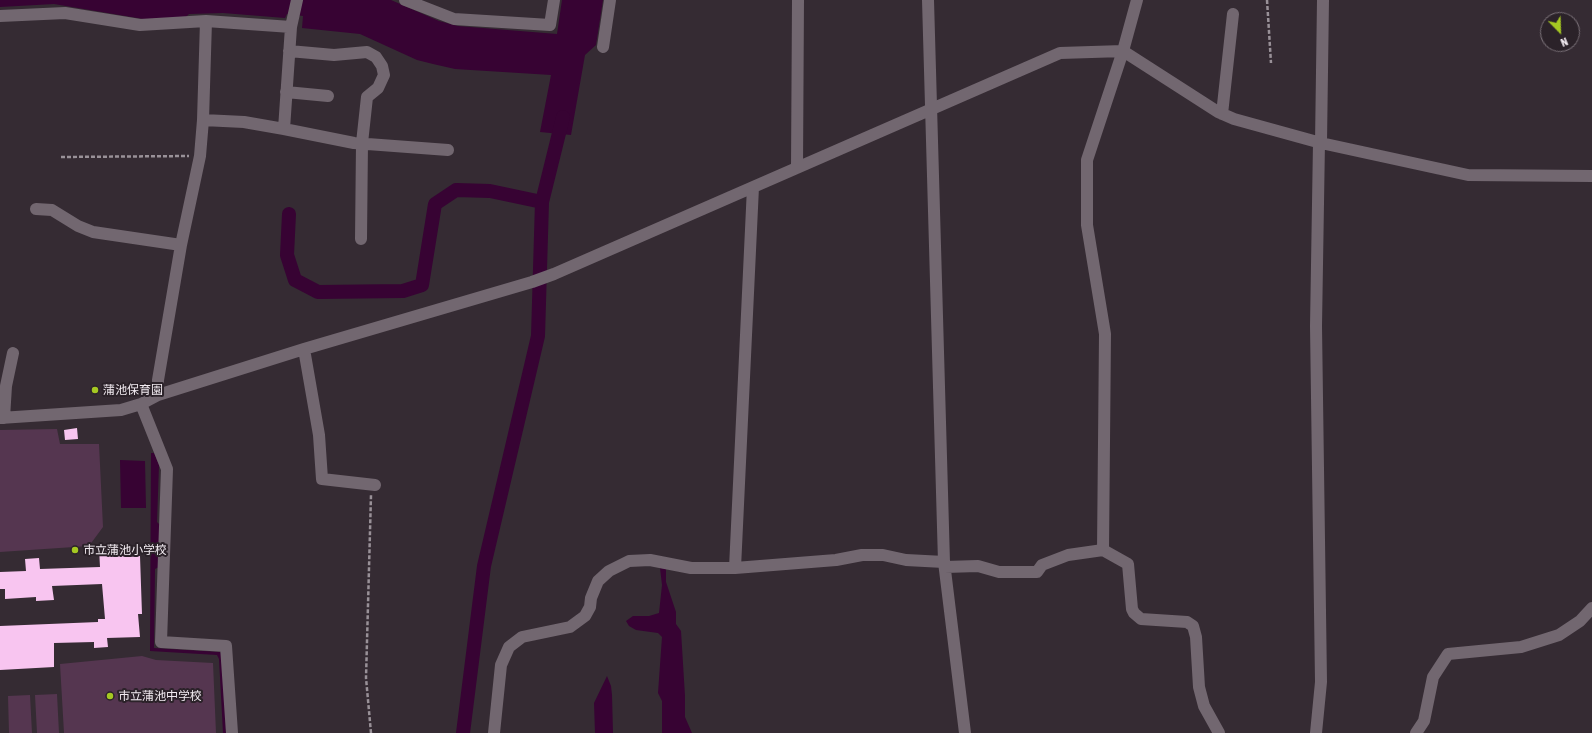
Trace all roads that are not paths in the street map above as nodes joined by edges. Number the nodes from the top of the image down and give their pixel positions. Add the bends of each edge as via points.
1 (297, 0) edge
2 (554, 0) edge
3 (610, 0) edge
4 (798, 0) edge
5 (928, 0) edge
6 (1137, 0) edge
7 (1322, 0) edge
8 (413, 2) edge
9 (1233, 14) dead end
10 (0, 16) edge
11 (206, 21) junction
12 (292, 22) junction
13 (603, 47) dead end
14 (289, 51) junction
15 (1123, 52) junction
16 (286, 92) junction
17 (328, 96) dead end
18 (931, 109) junction
19 (1222, 114) junction
20 (203, 120) junction
21 (284, 129) junction
22 (1320, 142) junction
23 (362, 143) junction
24 (448, 150) dead end
25 (797, 168) junction
26 (1592, 176) edge
27 (752, 187) junction
28 (36, 209) dead end
29 (361, 239) dead end
30 (181, 245) junction
31 (304, 349) junction
32 (13, 353) dead end
33 (158, 395) junction
34 (141, 404) junction
35 (2, 418) edge
36 (373, 485) road end
37 (1103, 550) junction
38 (944, 565) junction
39 (735, 568) junction
40 (1592, 608) edge
41 (232, 733) edge
42 (494, 733) edge
43 (965, 733) edge
44 (1219, 733) edge
45 (1316, 733) edge
46 (1416, 733) edge

1 - 12 street
2 - 8 street via 550,25 454,19
3 - 13 street
4 - 25 street
5 - 18 street
6 - 15 street
7 - 22 street
9 - 19 street
10 - 11 street via 65,13 140,25
11 - 12 street
11 - 20 street
12 - 14 street
14 - 16 street
14 - 23 street via 334,55 367,52 376,57 384,75 378,88 367,97
15 - 18 street via 1060,52
15 - 19 street
15 - 37 street via 1086,160 1087,225 1105,334
16 - 17 street
16 - 21 street
18 - 25 street
18 - 38 street
19 - 22 street via 1263,128
20 - 21 street via 244,122
20 - 30 street via 200,156
21 - 23 street
22 - 26 street via 1476,176
22 - 45 street via 1316,326 1321,682
23 - 24 street
23 - 29 street
25 - 27 street
27 - 31 street via 532,282
27 - 39 street
28 - 30 street via 52,210 93,232
30 - 33 street via 158,380
31 - 33 street
31 - 36 street via 319,435 322,479
32 - 35 street
33 - 34 street
34 - 35 street via 121,410
34 - 41 street via 167,469 161,642 226,646
37 - 38 street via 1068,555 1042,565 1037,572 999,572 978,566
37 - 44 street via 1128,564 1132,609 1141,619 1187,622 1193,626 1199,687 1204,706
38 - 39 street via 883,555 862,555 836,560
38 - 43 street
39 - 42 street via 691,568 650,560 629,561 609,571 598,581 585,616 570,627 522,637 509,647 501,665
40 - 46 street via 1580,621 1559,635 1521,647 1448,654 1433,677 1424,721

